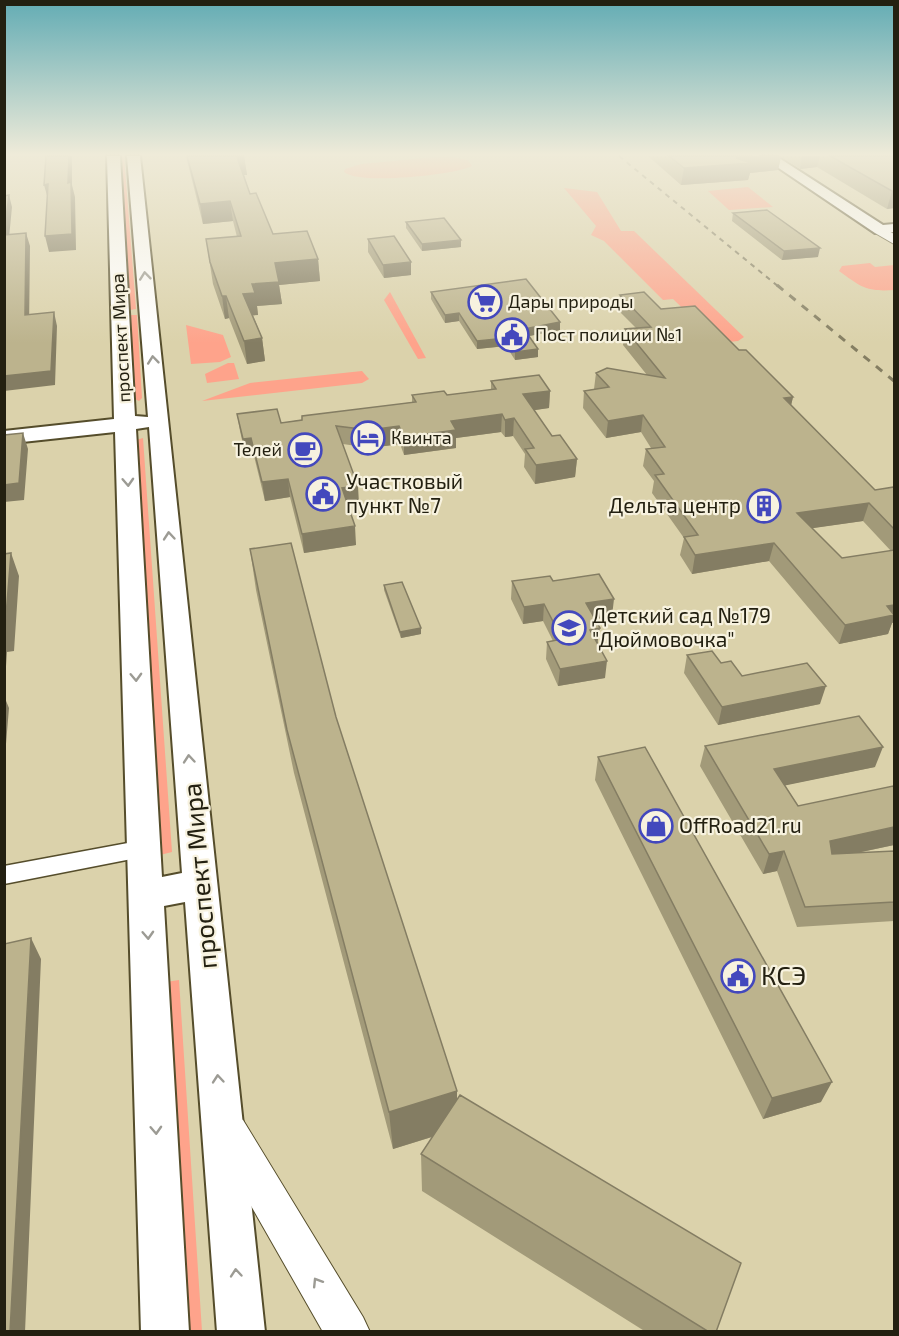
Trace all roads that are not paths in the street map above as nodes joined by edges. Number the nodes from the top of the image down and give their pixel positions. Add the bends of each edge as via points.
1 (116, 218) edge
2 (139, 218) edge
3 (869, 218) edge
4 (887, 229) edge
5 (894, 240) edge
6 (148, 310) junction
7 (120, 313) junction
8 (142, 416) junction
9 (4, 426) edge
10 (4, 438) edge
11 (144, 849) junction
12 (4, 875) edge
13 (201, 884) junction
14 (146, 895) junction
15 (222, 1119) junction
16 (165, 1332) edge
17 (241, 1332) edge
18 (348, 1332) edge

1 - 7 main road, проспект Мира
6 -> 2 main road, проспект Мира
3 - 4 main road
4 - 5 street
6 - 7 main road
8 -> 6 main road, проспект Мира
7 - 8 main road, проспект Мира
8 - 9 main road
8 - 10 main road
8 -> 11 main road, проспект Мира
13 -> 8 main road, проспект Мира
11 - 12 street
11 - 14 main road, проспект Мира
13 - 14 main road
15 -> 13 main road, проспект Мира
14 -> 16 main road, проспект Мира
17 -> 15 main road, проспект Мира
18 -> 15 street

